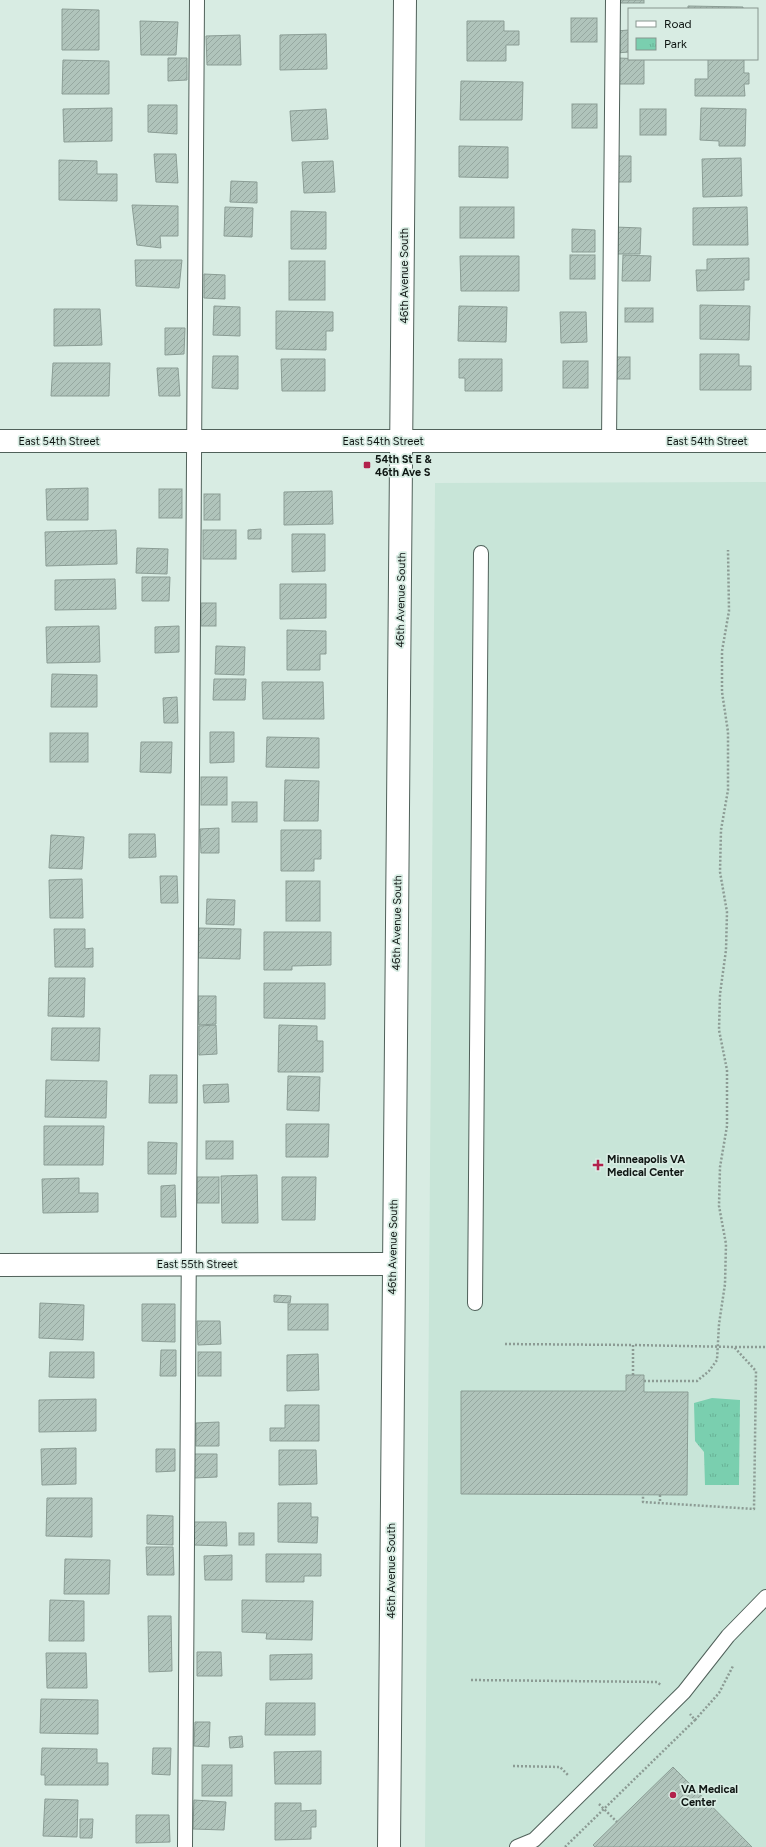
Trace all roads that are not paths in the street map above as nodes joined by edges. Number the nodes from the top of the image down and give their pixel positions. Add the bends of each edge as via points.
1 (197, 0) edge
2 (405, 0) edge
3 (613, 0) edge
4 (0, 441) edge
5 (194, 441) junction
6 (402, 441) junction
7 (609, 441) junction
8 (766, 441) edge
9 (481, 553) dead end
10 (189, 1264) junction
11 (393, 1264) junction
12 (0, 1265) edge
13 (475, 1303) dead end
14 (766, 1598) edge
15 (185, 1847) edge
16 (389, 1847) edge
17 (517, 1847) edge

1 - 5 lane
2 - 6 street, 46th Avenue South
3 - 7 lane
4 - 5 street, East 54th Street
5 - 6 street, East 54th Street
5 - 10 lane
6 - 7 street, East 54th Street
6 - 11 street, 46th Avenue South
7 - 8 street, East 54th Street
9 - 13 lane
10 - 11 street, East 55th Street
10 - 12 street, East 55th Street
10 - 15 lane
11 - 16 street, 46th Avenue South
14 - 17 lane via 728,1636 676,1700 534,1840

